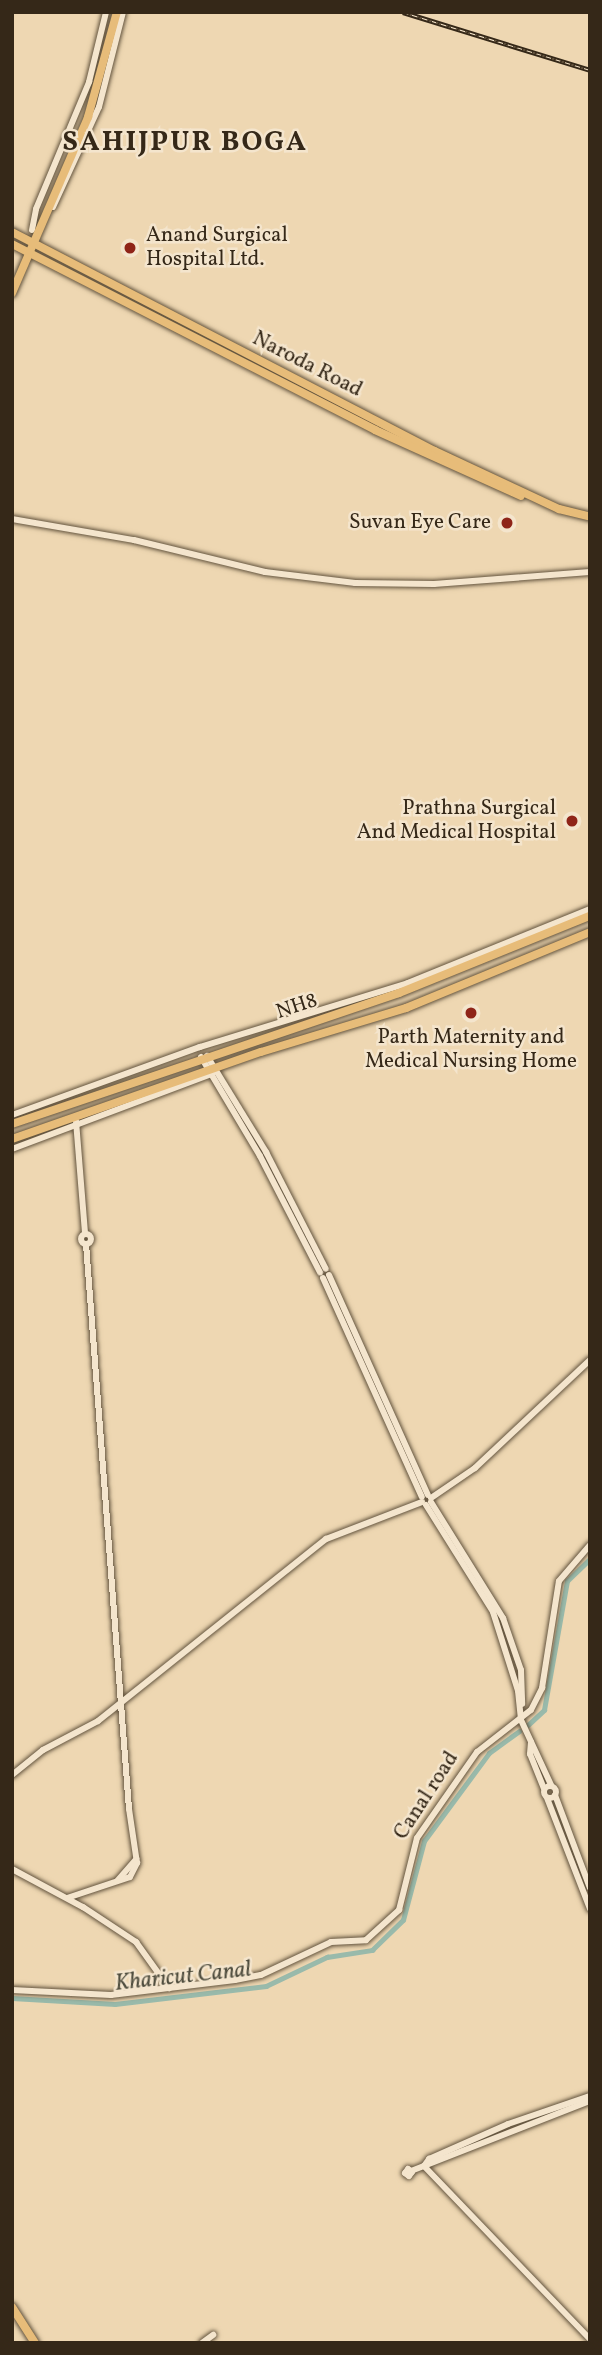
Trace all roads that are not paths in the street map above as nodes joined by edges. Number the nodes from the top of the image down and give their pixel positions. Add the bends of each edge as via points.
1 (106, 12) edge
2 (114, 12) edge
3 (123, 12) edge
4 (34, 230) junction
5 (12, 232) edge
6 (29, 241) junction
7 (12, 244) edge
8 (25, 251) junction
9 (12, 282) edge
10 (12, 293) edge
11 (561, 511) junction
12 (590, 518) edge
13 (12, 519) edge
14 (590, 572) edge
15 (590, 909) edge
16 (590, 916) edge
17 (590, 932) edge
18 (203, 1056) junction
19 (213, 1071) junction
20 (12, 1115) edge
21 (76, 1120) junction
22 (12, 1124) edge
23 (12, 1139) edge
24 (12, 1149) edge
25 (590, 1360) edge
26 (427, 1500) junction
27 (590, 1545) edge
28 (122, 1699) junction
29 (521, 1720) junction
30 (12, 1775) edge
31 (548, 1787) junction
32 (551, 1796) junction
33 (12, 1869) edge
34 (590, 1888) edge
35 (67, 1898) junction
36 (590, 1909) edge
37 (169, 1988) junction
38 (12, 1990) edge
39 (590, 2099) edge
40 (424, 2166) junction
41 (411, 2171) dead end
42 (12, 2307) edge
43 (12, 2314) edge
44 (213, 2335) dead end
45 (590, 2339) edge
46 (32, 2343) edge
47 (202, 2343) edge

1 - 4 street via 89,82 36,209
2 - 4 main road via 88,117
3 - 4 street via 99,107 57,198
4 - 6 main road
5 - 6 main road, Naroda Road
6 - 8 main road
6 - 11 main road, Naroda Road via 435,451
7 - 8 main road, Naroda Road
8 - 9 main road
8 - 10 main road
8 - 11 main road, Naroda Road via 375,430
11 - 12 main road, Naroda Road
13 - 14 street via 134,540 265,572 332,581 434,584
15 - 20 street via 408,983 224,1039
16 - 18 main road, NH8 via 410,989
17 - 19 main road, NH8 via 419,1006
18 - 19 street
18 - 22 main road, NH8
19 - 21 main road, NH8
19 - 26 street via 263,1154 324,1274
21 - 23 main road, NH8
21 - 24 street
21 - 28 street via 85,1234 91,1238 86,1244
25 - 26 street via 475,1468
26 - 28 street via 326,1539
26 - 29 street via 494,1612 518,1691
27 - 29 street, Canal road via 559,1581 542,1688
28 - 30 street via 98,1720 43,1750
28 - 35 street via 136,1859 118,1880
29 - 31 street
29 - 37 street, Canal road via 477,1752 417,1838 399,1910 366,1940 331,1942 261,1975
31 - 32 street
31 - 32 street
32 - 34 street
32 - 36 street
33 - 35 street
35 - 37 street via 142,1947
37 - 38 street, Canal road via 98,1995
39 - 40 street
40 - 41 street
40 - 45 street
42 - 46 main road
43 - 46 main road
44 - 47 street

